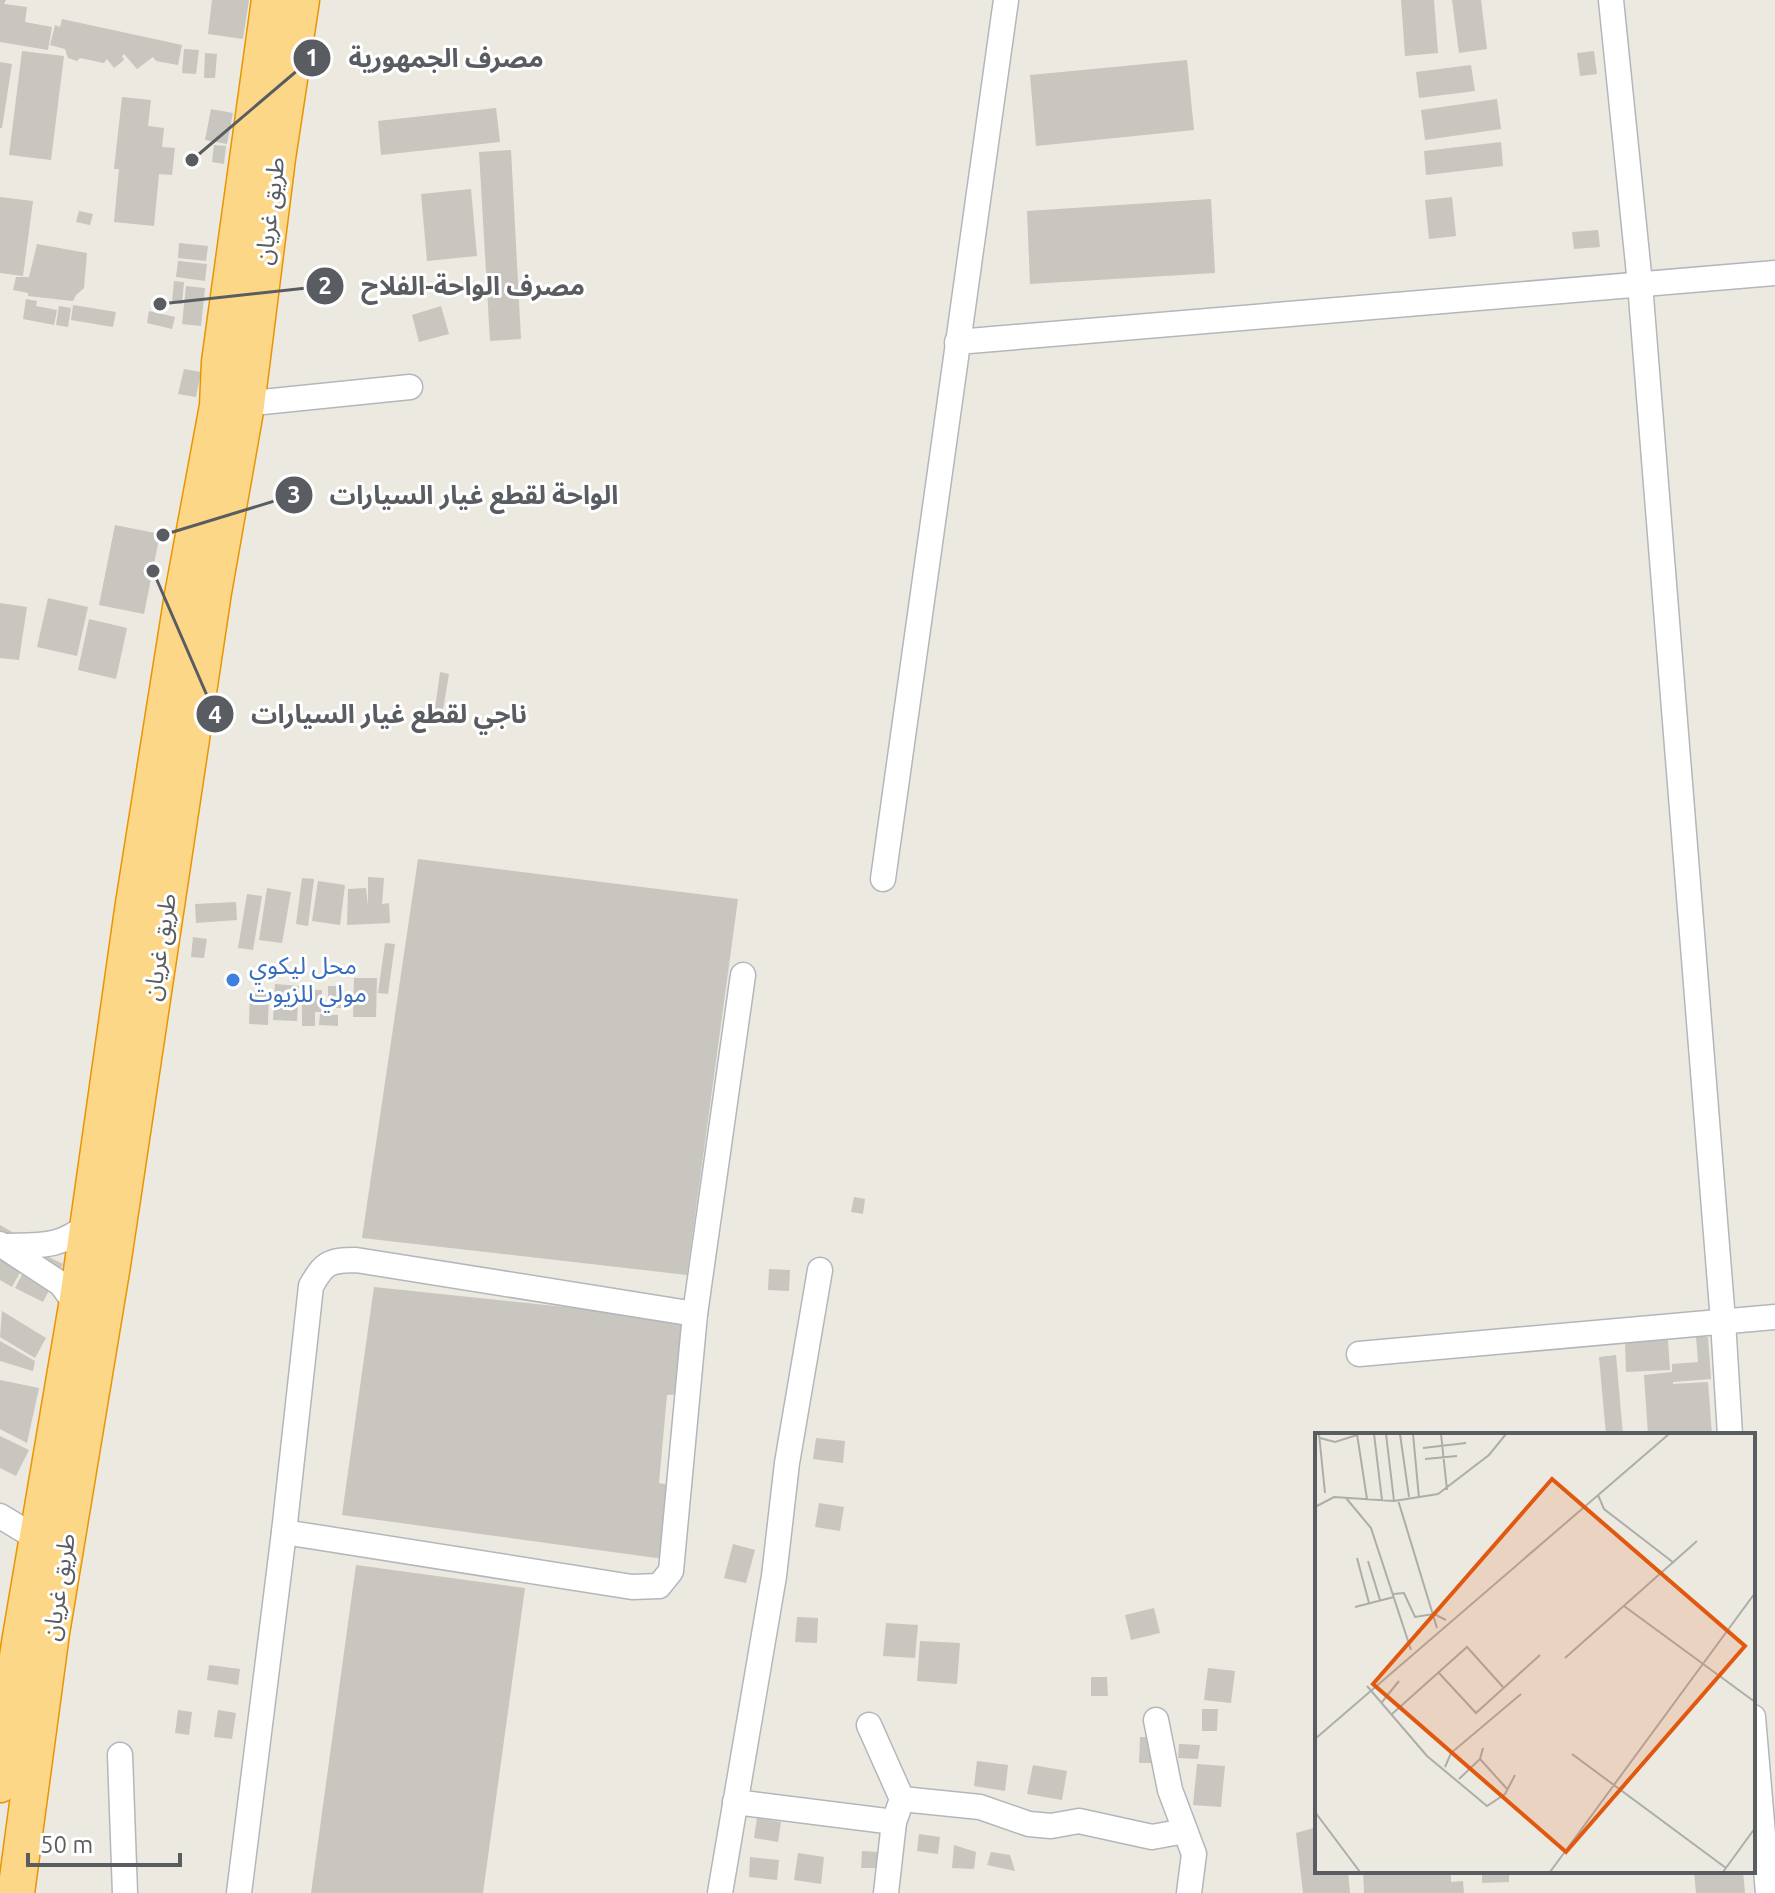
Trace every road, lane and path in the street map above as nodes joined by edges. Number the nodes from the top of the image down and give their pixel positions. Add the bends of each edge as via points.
1 (270, 0) edge
2 (301, 0) edge
3 (1006, 0) edge
4 (1611, 0) edge
5 (1775, 273) edge
6 (1640, 284) junction
7 (957, 342) junction
8 (410, 387) dead end
9 (232, 406) junction
10 (883, 879) dead end
11 (743, 975) dead end
12 (87, 1225) junction
13 (1, 1247) edge
14 (820, 1270) dead end
15 (77, 1306) junction
16 (695, 1314) junction
17 (1775, 1317) edge
18 (1723, 1321) junction
19 (1359, 1354) dead end
20 (1730, 1433) edge
21 (0, 1516) edge
22 (284, 1532) junction
23 (38, 1539) junction
24 (1156, 1720) dead end
25 (869, 1725) dead end
26 (1755, 1740) edge
27 (120, 1755) dead end
28 (0, 1784) edge
29 (735, 1802) junction
30 (898, 1810) junction
31 (1185, 1831) junction
32 (16, 1893) edge
33 (125, 1893) edge
34 (239, 1893) edge
35 (720, 1893) edge
36 (886, 1893) edge
37 (1189, 1893) edge
38 (1768, 1893) edge

1 - 9 highway, طريق غريان via 222,346
2 - 9 highway, طريق غريان
3 - 7 street
4 - 6 street
5 - 6 street
6 - 7 street
6 - 18 street
7 - 10 street
8 - 9 street
9 - 12 highway, طريق غريان via 183,595
9 - 32 highway, طريق غريان via 213,592 51,1633
11 - 16 street
12 - 13 street via 53,1244
12 - 15 highway, طريق غريان
13 - 15 street via 61,1284
14 - 29 street
15 - 23 highway, طريق غريان
16 - 22 street via 336,1260 321,1268 311,1286
16 - 22 street via 671,1571 659,1586 632,1587
17 - 18 street
18 - 19 street
18 - 20 street
21 - 23 street
22 - 34 street
23 - 28 highway, طريق غريان
24 - 31 street via 1170,1790
25 - 30 street
26 - 38 street
27 - 33 street
29 - 30 street
29 - 35 street
30 - 31 street via 980,1807 1029,1824 1079,1821 1152,1837
30 - 36 street
31 - 37 street via 1194,1854

